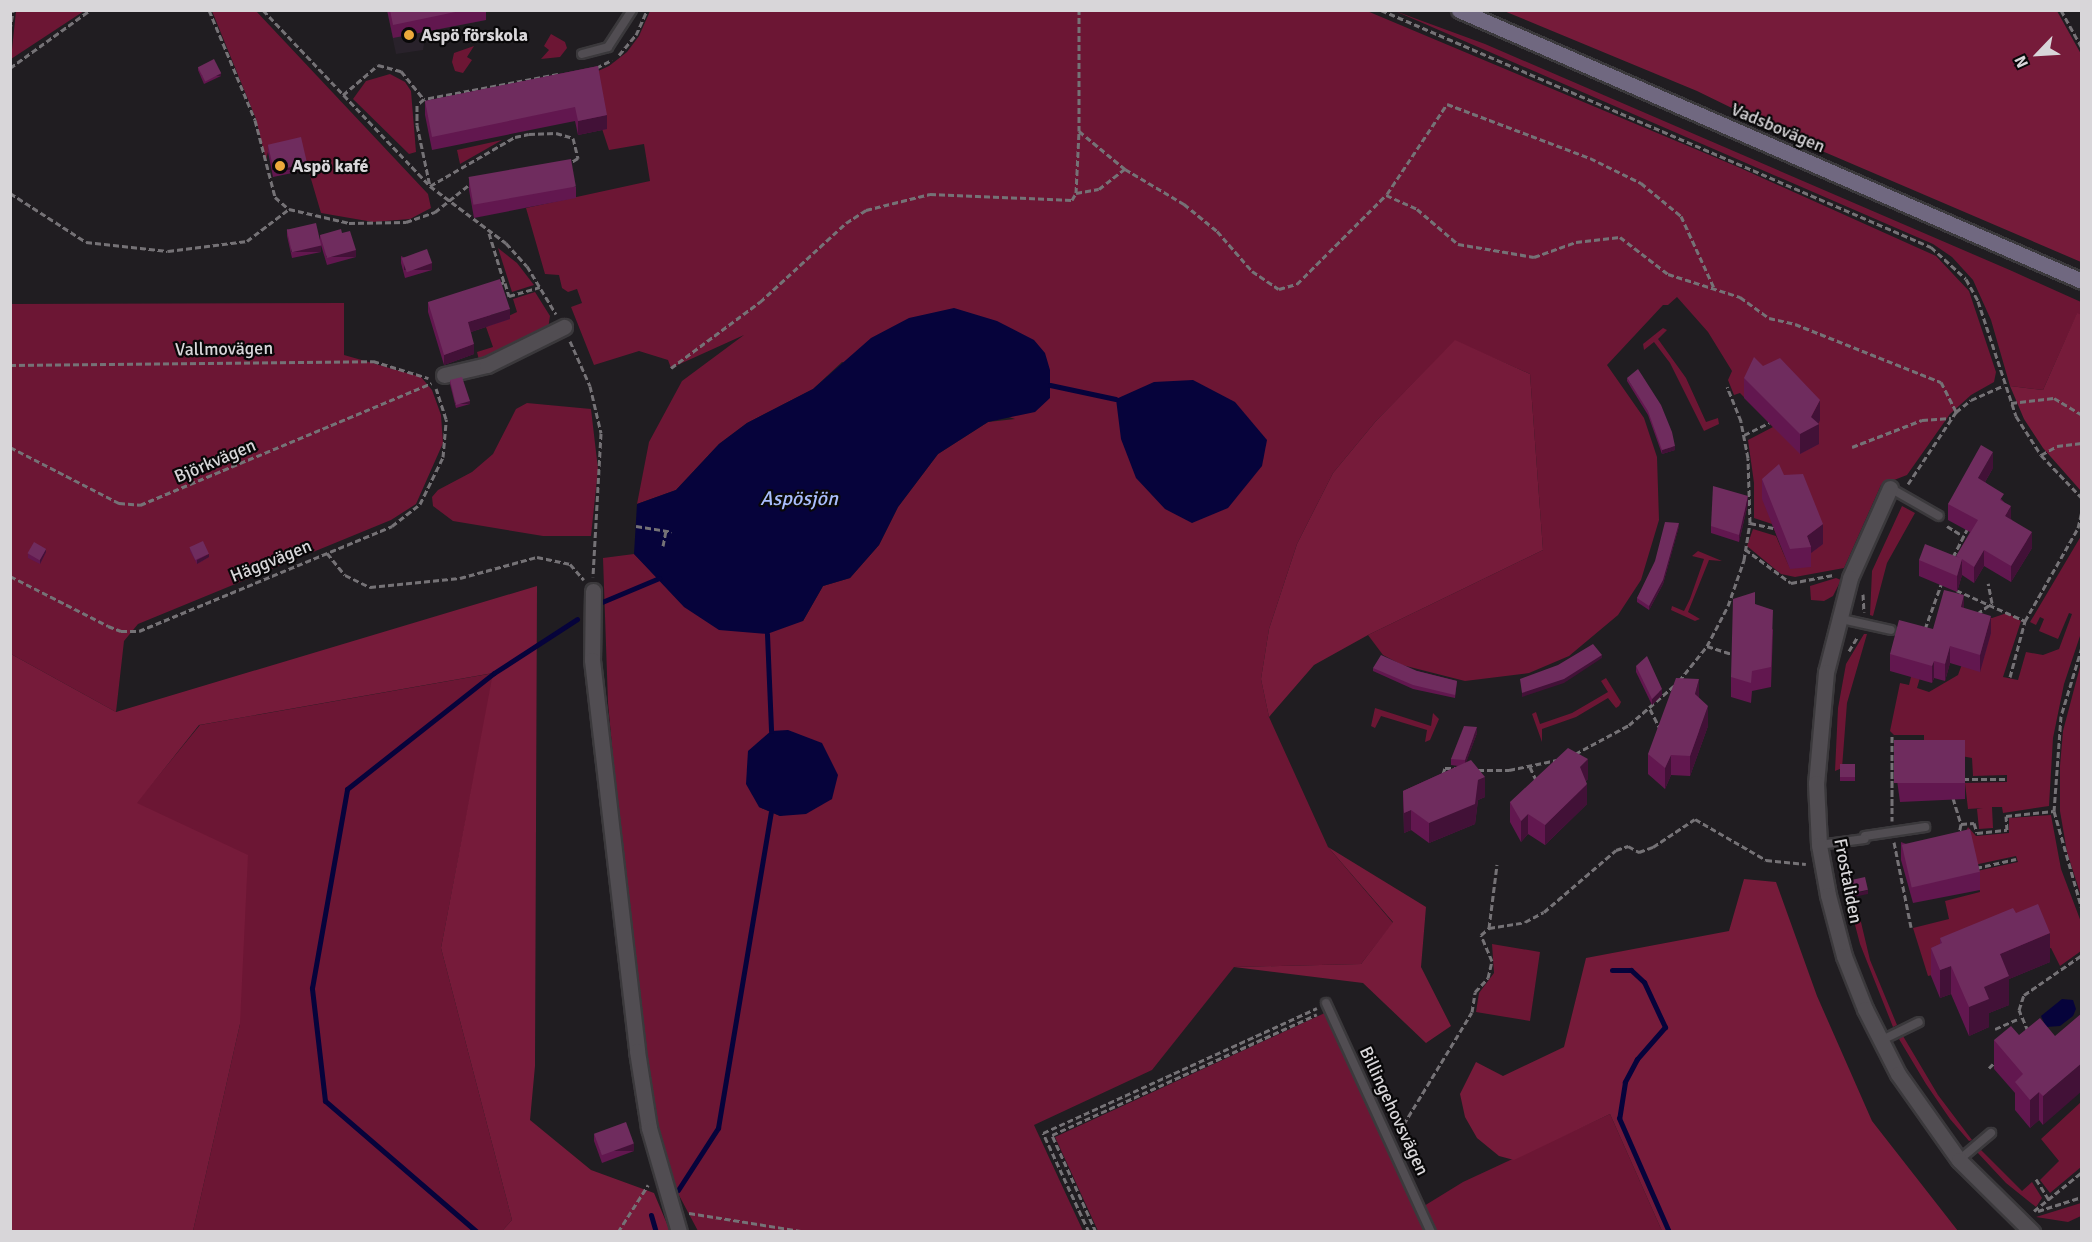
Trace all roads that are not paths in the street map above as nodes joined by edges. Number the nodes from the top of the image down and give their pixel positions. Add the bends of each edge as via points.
1 (632, 10) edge
2 (1459, 10) edge
3 (582, 54) dead end
4 (2082, 281) edge
5 (564, 327) road end
6 (438, 379) road end
7 (1896, 492) joint
8 (1938, 518) road end
9 (593, 591) road end
10 (1837, 618) junction
11 (1891, 630) dead end
12 (1925, 827) dead end
13 (1819, 845) junction
14 (1328, 1006) road end
15 (1919, 1022) dead end
16 (1880, 1041) junction
17 (1991, 1133) dead end
18 (1959, 1160) junction
19 (680, 1232) edge
20 (1431, 1232) edge
21 (2032, 1232) edge

1 - 3 lane via 608,46
2 - 4 main road, Vadsbovägen
5 - 6 street via 487,365
7 - 8 lane
7 - 10 street, Frostaliden
9 - 19 street via 592,660 642,1090 659,1168
10 - 11 lane
10 - 13 street, Frostaliden via 1819,723
12 - 13 lane
13 - 16 street, Frostaliden via 1844,956
14 - 20 lane, Billingehovsvägen
15 - 16 lane
16 - 18 street, Frostaliden via 1928,1120
17 - 18 lane
18 - 21 street, Frostaliden

